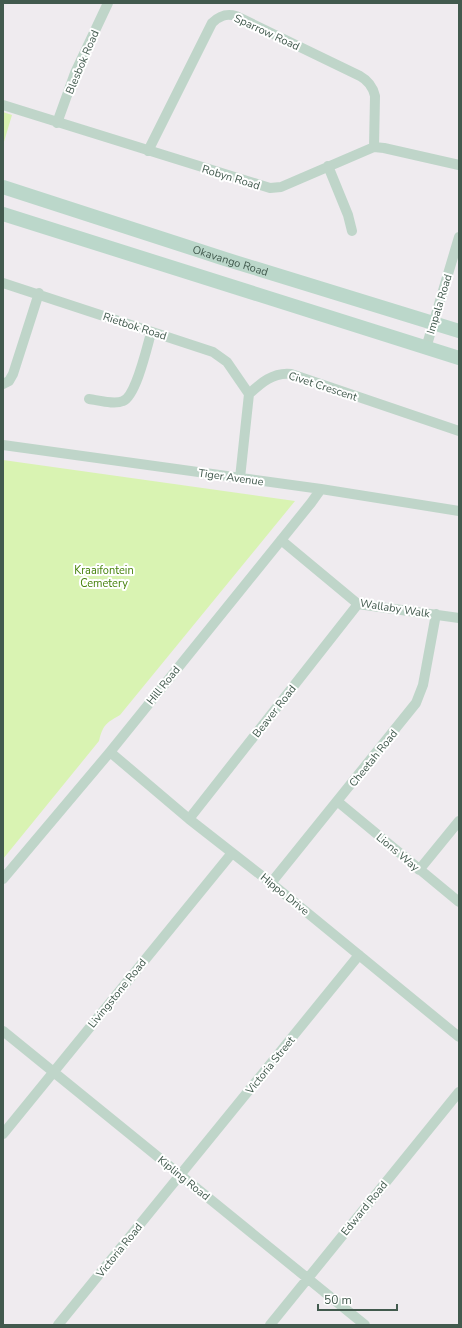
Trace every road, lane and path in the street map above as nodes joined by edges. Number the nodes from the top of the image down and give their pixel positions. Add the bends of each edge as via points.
1 (108, 3) edge
2 (3, 105) edge
3 (57, 123) junction
4 (374, 147) junction
5 (148, 151) junction
6 (459, 165) edge
7 (328, 166) junction
8 (3, 187) edge
9 (3, 214) edge
10 (352, 231) dead end
11 (459, 237) edge
12 (3, 283) edge
13 (39, 294) junction
14 (434, 323) junction
15 (459, 331) edge
16 (151, 332) junction
17 (426, 348) junction
18 (459, 358) edge
19 (3, 384) edge
20 (249, 394) junction
21 (89, 399) dead end
22 (459, 431) edge
23 (3, 445) edge
24 (240, 478) junction
25 (321, 489) junction
26 (459, 511) edge
27 (281, 540) junction
28 (358, 604) junction
29 (436, 614) junction
30 (459, 618) edge
31 (110, 752) junction
32 (337, 801) junction
33 (189, 819) junction
34 (459, 821) edge
35 (232, 853) junction
36 (419, 870) junction
37 (3, 879) edge
38 (271, 883) junction
39 (459, 902) edge
40 (359, 955) junction
41 (3, 1031) edge
42 (459, 1037) edge
43 (53, 1072) junction
44 (459, 1092) edge
45 (3, 1134) edge
46 (181, 1176) junction
47 (308, 1278) junction
48 (58, 1325) edge
49 (270, 1325) edge
50 (366, 1325) edge

1 - 3 street, Blesbok Road via 75,73
2 - 3 street, Robyn Road
3 - 5 street, Robyn Road
4 - 5 street, Sparrow Road via 375,96 368,81 243,19 228,15 219,17 212,24
4 - 6 street, Robyn Road
4 - 7 street, Robyn Road
5 - 7 street, Robyn Road via 270,188 281,186
7 - 10 street
8 - 14 main road, Okavango Road
9 - 17 main road
11 - 14 street, Impala Road
12 - 13 street, Rietbok Road
13 - 16 street, Rietbok Road
13 - 19 street via 13,374 9,381
14 - 15 main road, Okavango Road
14 - 17 street, Impala Road
16 - 20 street, Rietbok Road via 205,348 219,355 227,362
16 - 21 street via 134,388 128,398 120,402
17 - 18 main road
20 - 22 street, Civet Crescent via 271,377 291,374
20 - 24 street
23 - 24 street, Tiger Avenue
24 - 25 street, Tiger Avenue
25 - 26 street, Tiger Avenue
25 - 27 street, Hill Road
27 - 28 street, Wallaby Walk
27 - 31 street, Hill Road
28 - 29 street, Wallaby Walk
28 - 33 street, Beaver Road
29 - 30 street, Wallaby Walk
29 - 32 street, Cheetah Road via 423,685 416,703
31 - 33 street, Hippo Drive
31 - 37 street, Hill Road
32 - 36 street, Lions Way
32 - 38 street, Cheetah Road
33 - 35 street, Hippo Drive
34 - 36 street
35 - 38 street, Hippo Drive
35 - 43 street, Livingstone Road
36 - 39 street, Lions Way
38 - 40 street, Hippo Drive
40 - 42 street, Hippo Drive
40 - 46 street, Victoria Street
41 - 43 street, Kipling Road
43 - 45 street, Livingstone Road
43 - 46 street, Kipling Road
44 - 47 street, Edward Road
46 - 47 street, Kipling Road
46 - 48 street, Victoria Road
47 - 49 street, Edward Road
47 - 50 street, Kipling Road

